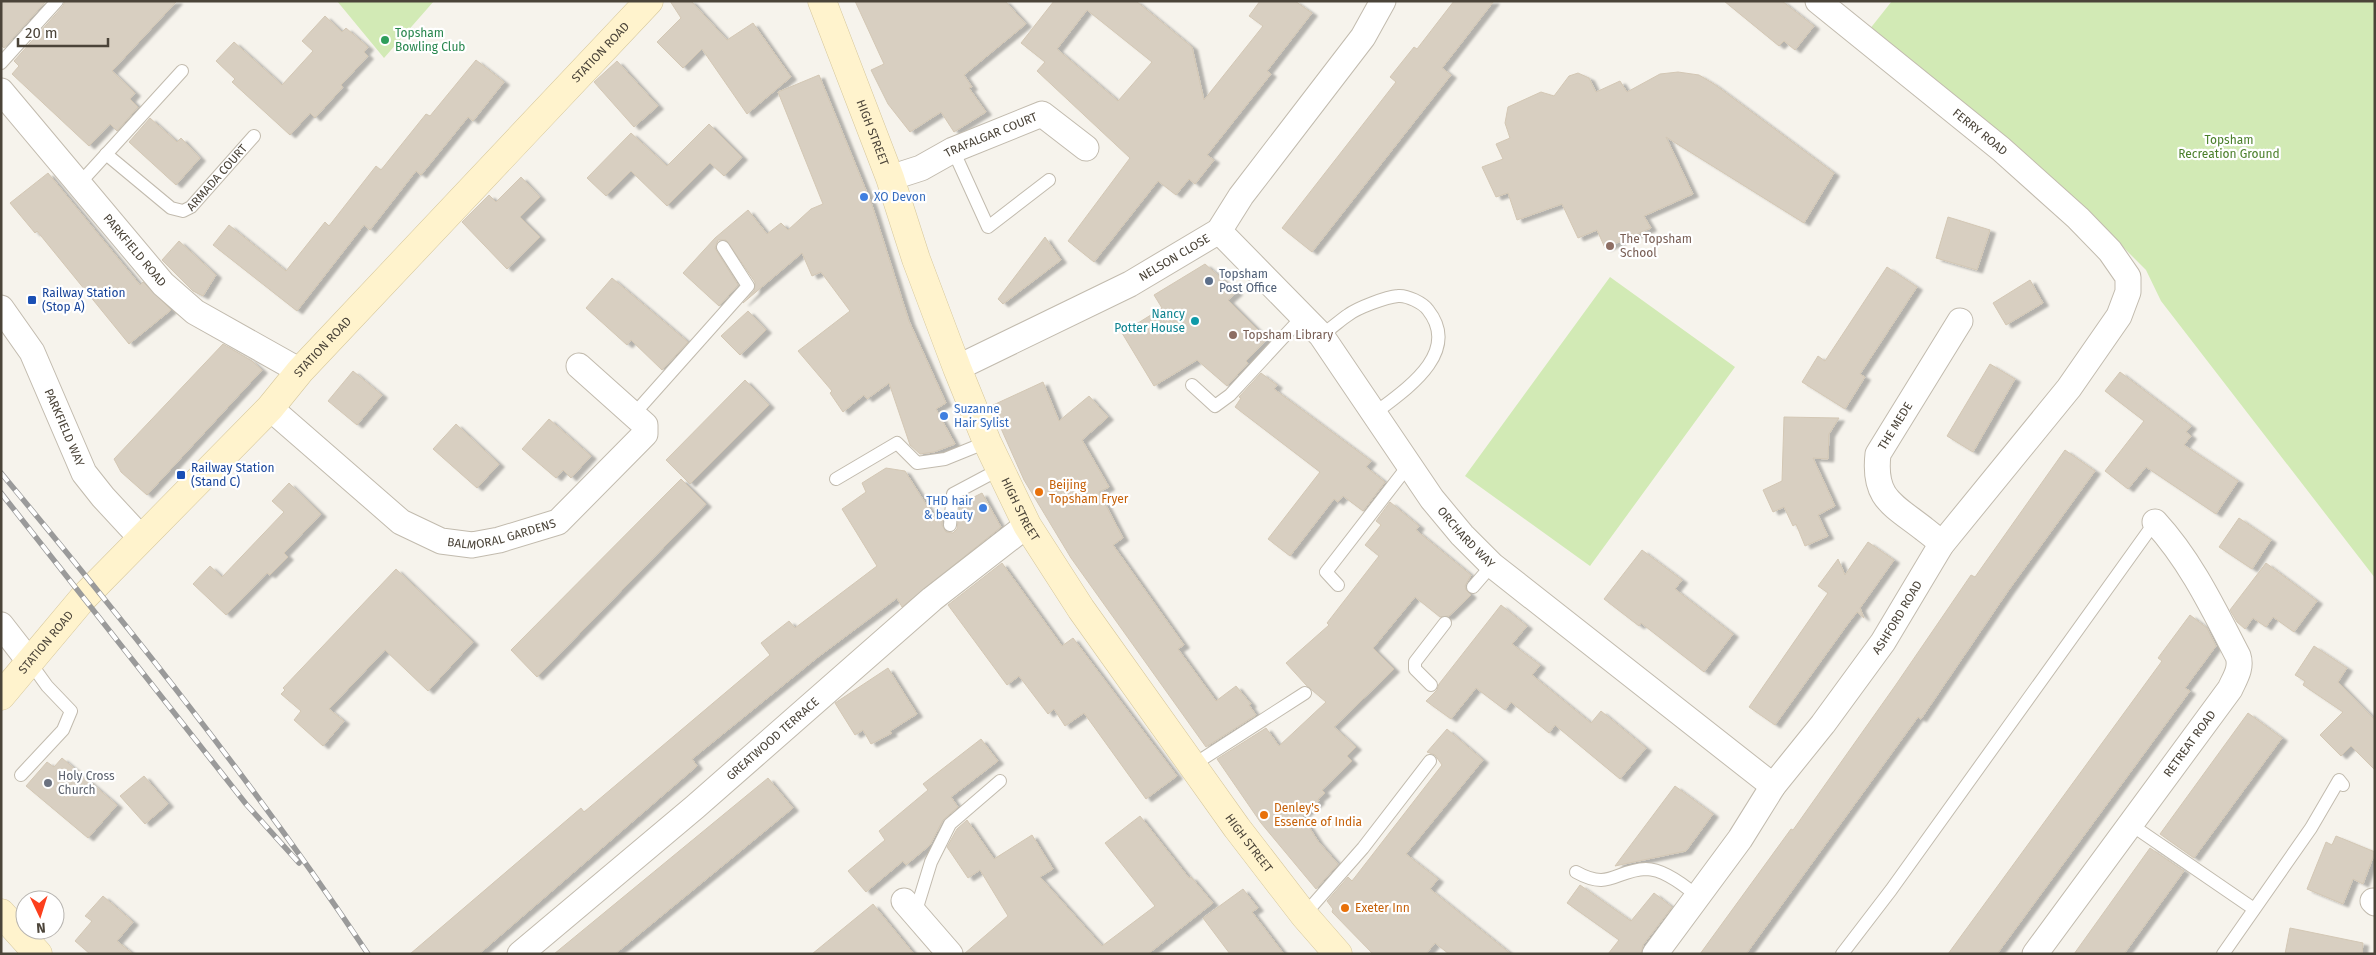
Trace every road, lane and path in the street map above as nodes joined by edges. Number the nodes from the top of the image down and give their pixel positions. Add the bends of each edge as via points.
1 (57, 1) edge
2 (649, 1) edge
3 (822, 1) edge
4 (1383, 1) edge
5 (1818, 1) edge
6 (1, 63) edge
7 (182, 71) dead end
8 (1, 91) edge
9 (254, 136) dead end
10 (1086, 148) dead end
11 (953, 150) junction
12 (106, 154) junction
13 (890, 178) junction
14 (1049, 180) dead end
15 (79, 184) junction
16 (1219, 231) junction
17 (724, 247) dead end
18 (2128, 277) joint
19 (1, 308) edge
20 (1303, 316) junction
21 (1960, 321) dead end
22 (1321, 335) junction
23 (579, 366) dead end
24 (957, 368) junction
25 (300, 371) junction
26 (1192, 385) dead end
27 (270, 408) junction
28 (1374, 413) junction
29 (634, 414) junction
30 (987, 442) junction
31 (1408, 466) junction
32 (1000, 468) junction
33 (836, 480) dead end
34 (2155, 522) joint
35 (950, 525) dead end
36 (1027, 526) junction
37 (142, 538) junction
38 (1941, 545) junction
39 (1492, 564) junction
40 (1338, 585) dead end
41 (1473, 588) dead end
42 (1446, 623) dead end
43 (1, 625) edge
44 (30, 661) junction
45 (1431, 685) dead end
46 (1305, 693) dead end
47 (1, 696) edge
48 (1430, 761) dead end
49 (1193, 765) junction
50 (21, 775) dead end
51 (1000, 781) dead end
52 (1773, 786) junction
53 (2343, 786) dead end
54 (2130, 824) junction
55 (1576, 872) dead end
56 (1697, 896) junction
57 (909, 907) joint
58 (2254, 910) junction
59 (1, 913) edge
60 (1304, 915) junction
61 (38, 954) edge
62 (520, 954) edge
63 (950, 954) edge
64 (1338, 954) edge
65 (1655, 954) edge
66 (1842, 954) edge
67 (2034, 954) edge
68 (2223, 954) edge

1 - 6 lane
2 - 25 street, STATION ROAD
3 - 13 street, HIGH STREET
4 - 16 street, NELSON CLOSE via 1363,37 1241,196
5 - 18 street, FERRY ROAD via 2001,149 2078,218 2110,251
7 - 12 lane
8 - 15 street, PARKFIELD ROAD
9 - 12 lane, ARMADA COURT via 191,207 183,211 171,208
10 - 11 street, TRAFALGAR COURT via 1042,114
11 - 13 street, TRAFALGAR COURT via 921,168
11 - 14 lane via 988,227
12 - 15 lane
13 - 24 street, HIGH STREET
15 - 25 street, PARKFIELD ROAD via 163,284 195,312
16 - 20 street, ORCHARD WAY
16 - 24 street, NELSON CLOSE via 1130,284
17 - 29 lane via 748,286
18 - 38 street, ASHFORD ROAD via 2128,292 2119,316 2069,388
19 - 37 street, PARKFIELD WAY via 32,352 84,473
20 - 22 street, ORCHARD WAY
20 - 26 lane via 1215,406
21 - 38 street, THE MEDE via 1878,454 1876,472 1880,490 1889,502
22 - 28 street, ORCHARD WAY
22 - 28 lane via 1348,314 1399,296 1413,299 1426,307 1436,320 1440,340 1433,359 1411,385
23 - 29 street, BALMORAL GARDENS
24 - 30 street, HIGH STREET
25 - 27 street, STATION ROAD
27 - 29 street, BALMORAL GARDENS via 401,522 441,541 472,545 558,522 645,434 645,425
27 - 37 street, STATION ROAD
28 - 31 street, ORCHARD WAY
30 - 32 street, HIGH STREET
30 - 33 lane via 945,459 917,463 897,443
31 - 39 street, ORCHARD WAY via 1462,535
31 - 40 lane via 1326,572
32 - 35 lane via 952,494
32 - 36 street, HIGH STREET
34 - 54 street, RETREAT ROAD via 2169,537 2204,591 2240,663 2230,689
34 - 66 lane
36 - 49 street, HIGH STREET
36 - 62 street, GREATWOOD TERRACE via 932,599 696,807
37 - 44 street, STATION ROAD via 84,597
38 - 52 street, ASHFORD ROAD via 1882,642
39 - 41 lane
39 - 52 street, ORCHARD WAY
42 - 45 lane via 1415,662 1415,669
43 - 44 street
44 - 47 street, STATION ROAD
44 - 50 lane via 47,686 71,711 63,730
46 - 49 lane
48 - 60 lane via 1363,848
49 - 60 street, HIGH STREET
51 - 57 lane via 950,824
52 - 56 street, ASHFORD ROAD via 1740,839
53 - 58 lane via 2339,780 2311,828
54 - 58 lane
54 - 67 street, RETREAT ROAD
55 - 56 lane via 1592,881 1647,869 1670,878
56 - 65 street, ASHFORD ROAD
57 - 63 street
58 - 68 lane
59 - 61 street
60 - 64 street, HIGH STREET

